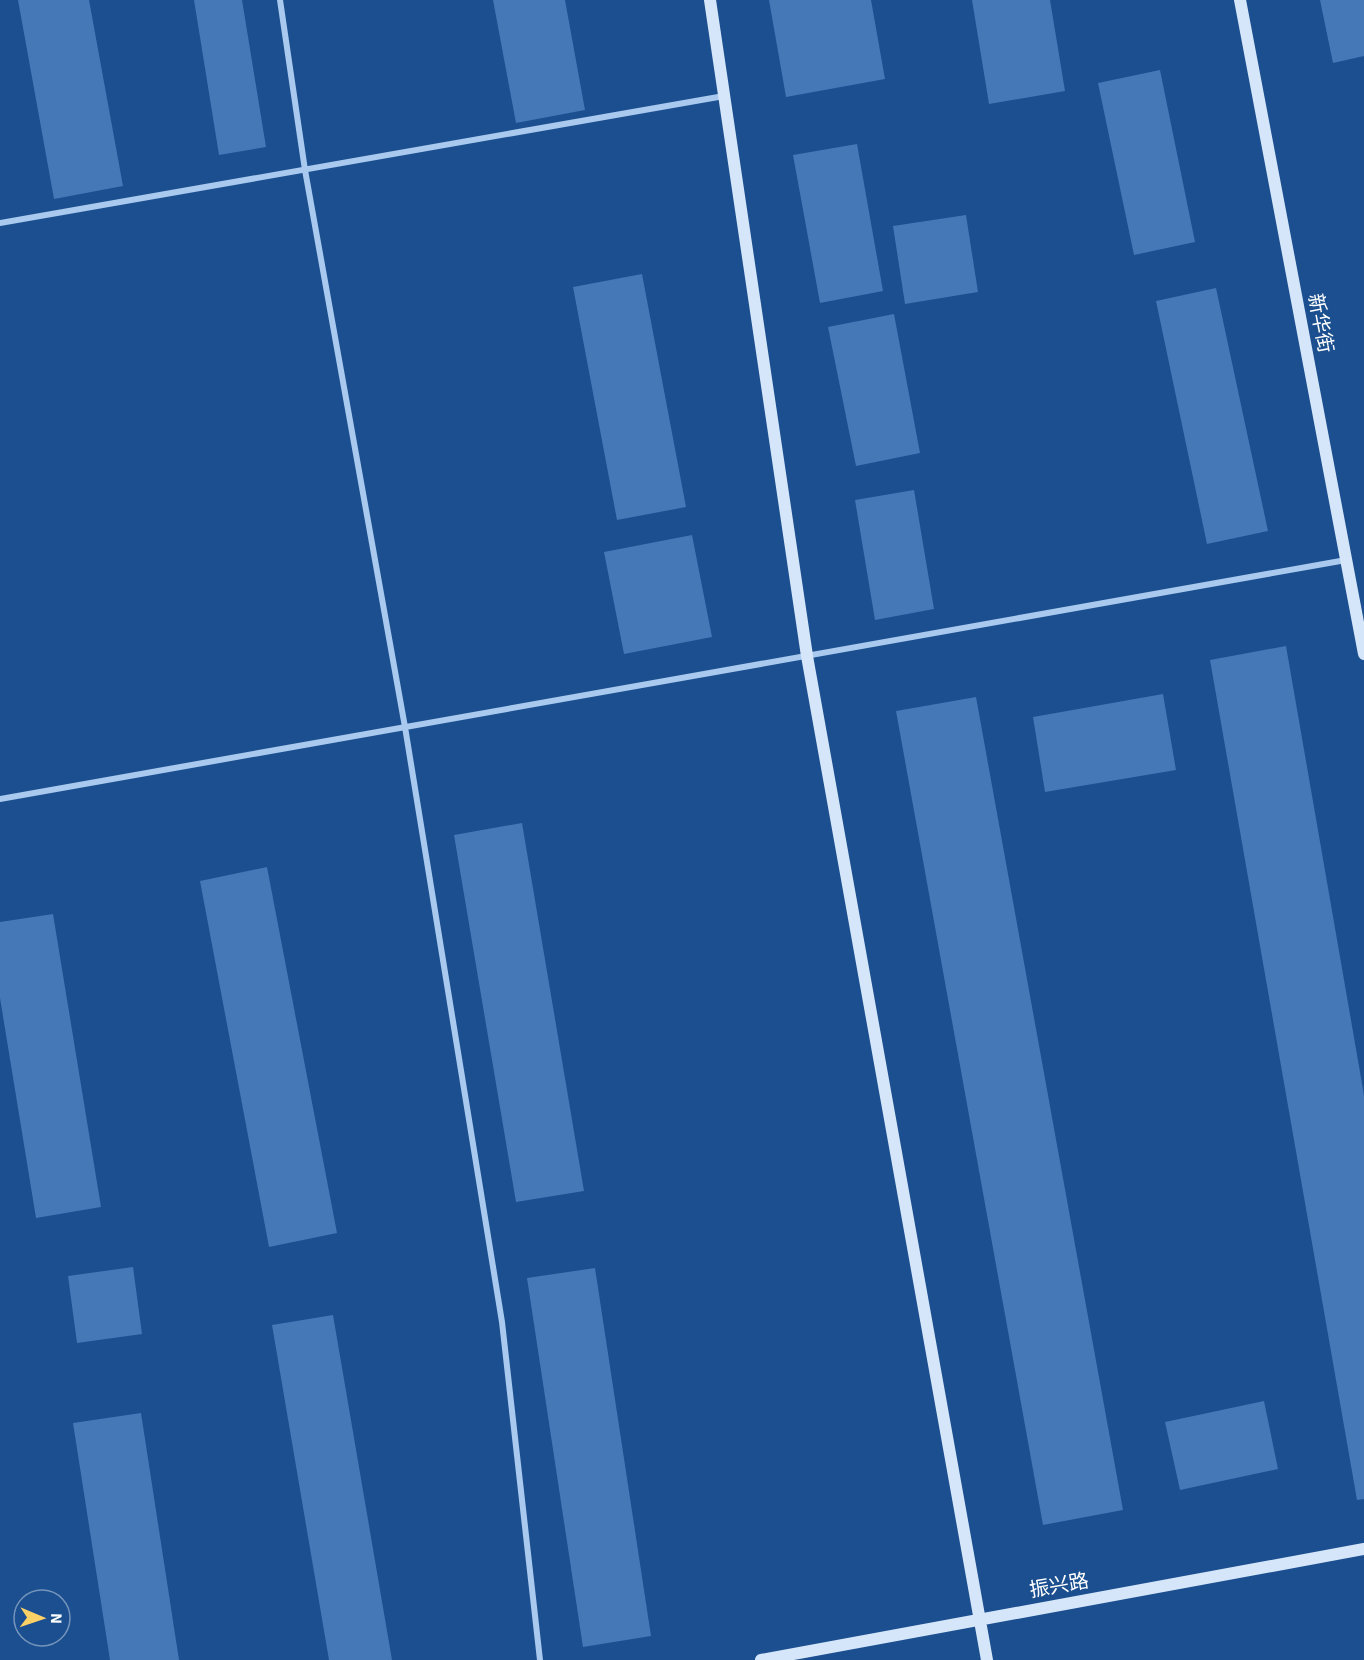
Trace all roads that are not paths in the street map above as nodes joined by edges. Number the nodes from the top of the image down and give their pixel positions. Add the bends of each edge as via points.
1 (280, 0) edge
2 (710, 0) edge
3 (1240, 0) edge
4 (724, 96) junction
5 (305, 170) junction
6 (0, 223) edge
7 (1347, 560) junction
8 (1364, 654) edge
9 (807, 656) junction
10 (405, 727) junction
11 (0, 799) edge
12 (1364, 1549) edge
13 (980, 1620) junction
14 (540, 1660) edge
15 (761, 1660) edge
16 (987, 1660) edge

1 - 5 street
2 - 4 street
3 - 7 street, 新华街
4 - 5 street
4 - 9 street
5 - 6 street
5 - 10 street
7 - 8 street, 新华街
7 - 9 street
9 - 10 street
9 - 13 street
10 - 11 street
10 - 14 street via 502,1322
12 - 13 street, 振兴路
13 - 15 street, 振兴路
13 - 16 street

